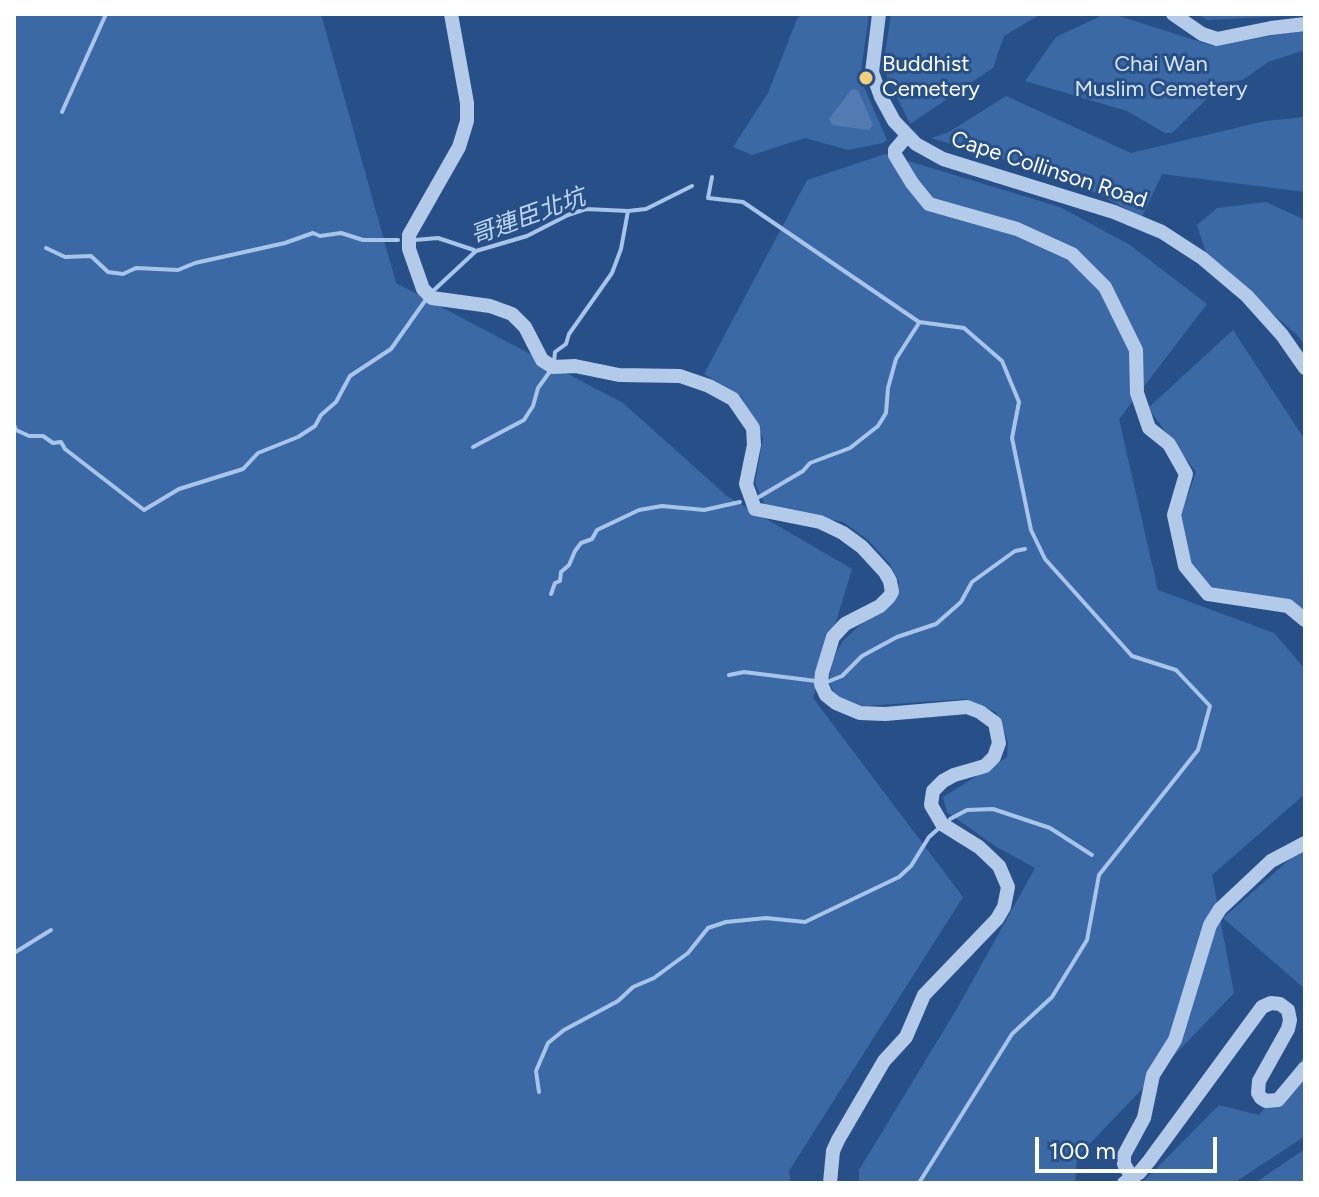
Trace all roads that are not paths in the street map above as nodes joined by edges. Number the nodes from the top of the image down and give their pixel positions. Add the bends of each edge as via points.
1 (451, 14) edge
2 (879, 14) edge
3 (1173, 14) edge
4 (1305, 24) edge
5 (907, 136) junction
6 (1305, 368) edge
7 (1305, 620) edge
8 (1305, 843) edge
9 (1305, 1068) edge
10 (1128, 1180) edge
11 (830, 1183) edge

1 - 11 street via 467,121 459,147 409,235 423,289 432,298 512,314 542,360 553,367 680,376 733,399 753,428 746,484 755,509 820,522 843,533 890,581 892,592 880,606 845,624 833,637 822,673 826,695 860,713 967,707 995,723 999,743 994,757 937,786 931,805 942,824 999,866 1007,882 1004,907 920,1000 906,1037 887,1056 838,1140
2 - 5 street, Cape Collinson Road via 872,72 894,121
3 - 4 street via 1217,39
5 - 6 street, Cape Collinson Road via 943,159 1162,232 1218,269 1247,296
5 - 7 street via 895,155 929,204 1017,229 1072,254 1105,287 1136,350 1137,393 1149,428 1169,444 1186,474 1174,515 1185,566 1193,576 1208,594 1288,606
8 - 10 street via 1271,861 1210,925 1175,1040 1153,1075 1144,1118 1124,1155
9 - 10 street via 1278,1100 1261,1098 1259,1081 1290,1020 1280,1004 1262,1007 1149,1161

